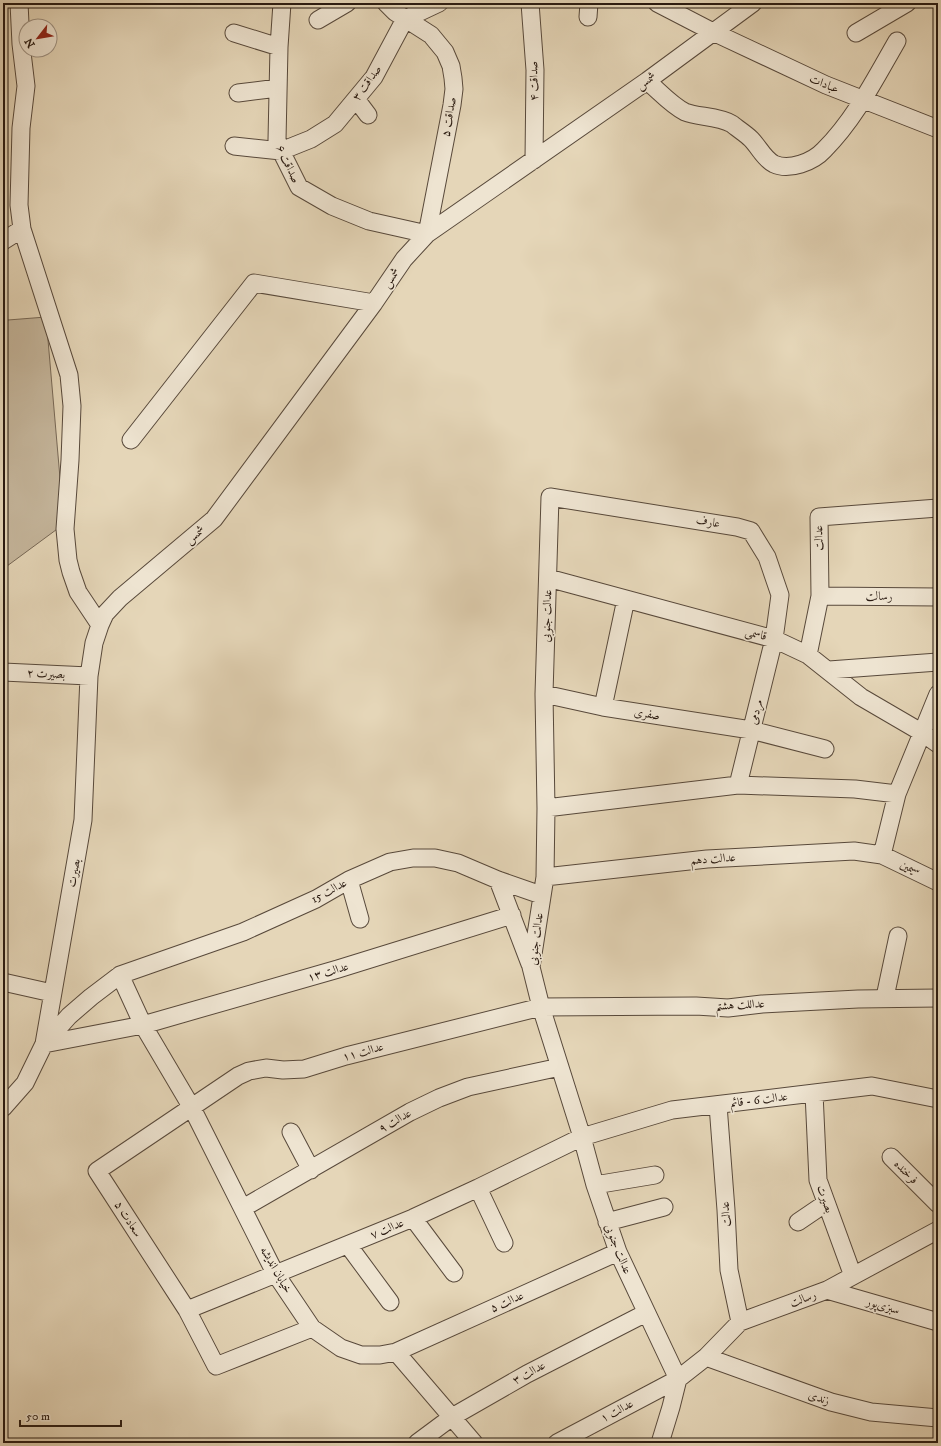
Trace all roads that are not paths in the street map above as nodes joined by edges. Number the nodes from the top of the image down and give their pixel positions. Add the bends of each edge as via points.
1 (19, 3) edge
2 (282, 3) edge
3 (347, 3) edge
4 (386, 3) edge
5 (439, 3) edge
6 (530, 3) edge
7 (657, 3) edge
8 (753, 3) edge
9 (907, 3) edge
10 (405, 19) junction
11 (318, 20) dead end
12 (713, 32) junction
13 (234, 33) dead end
14 (856, 33) dead end
15 (897, 41) dead end
16 (279, 47) junction
17 (647, 81) junction
18 (278, 88) junction
19 (238, 93) dead end
20 (356, 99) junction
21 (863, 99) junction
22 (368, 116) dead end
23 (938, 128) edge
24 (234, 146) dead end
25 (281, 151) junction
26 (534, 160) junction
27 (22, 229) junction
28 (427, 234) junction
29 (3, 241) edge
30 (374, 303) junction
31 (131, 440) dead end
32 (550, 497) joint
33 (938, 508) edge
34 (548, 578) junction
35 (820, 596) junction
36 (938, 597) edge
37 (626, 599) junction
38 (100, 625) junction
39 (774, 639) junction
40 (808, 654) junction
41 (938, 662) edge
42 (829, 670) junction
43 (3, 672) edge
44 (89, 676) junction
45 (544, 694) junction
46 (938, 694) edge
47 (603, 707) junction
48 (751, 730) junction
49 (921, 732) junction
50 (938, 744) edge
51 (826, 749) dead end
52 (738, 785) junction
53 (897, 794) junction
54 (546, 808) junction
55 (882, 855) junction
56 (545, 878) junction
57 (349, 880) junction
58 (498, 880) junction
59 (938, 882) edge
60 (541, 895) junction
61 (512, 915) junction
62 (360, 919) dead end
63 (898, 936) dead end
64 (531, 967) junction
65 (120, 975) junction
66 (3, 982) edge
67 (52, 993) junction
68 (885, 997) junction
69 (938, 998) edge
70 (541, 1007) junction
71 (143, 1025) junction
72 (44, 1044) junction
73 (560, 1067) junction
74 (814, 1093) junction
75 (938, 1099) edge
76 (718, 1105) junction
77 (3, 1108) edge
78 (192, 1108) junction
79 (291, 1132) dead end
80 (582, 1137) junction
81 (891, 1157) dead end
82 (311, 1170) junction
83 (655, 1175) dead end
84 (595, 1185) junction
85 (478, 1188) junction
86 (826, 1203) junction
87 (938, 1204) edge
88 (664, 1207) dead end
89 (243, 1208) junction
90 (413, 1218) junction
91 (607, 1222) junction
92 (798, 1222) dead end
93 (938, 1230) edge
94 (504, 1243) dead end
95 (348, 1245) junction
96 (618, 1252) junction
97 (454, 1273) dead end
98 (276, 1274) junction
99 (853, 1276) junction
100 (827, 1290) junction
101 (390, 1302) dead end
102 (187, 1310) junction
103 (646, 1313) junction
104 (740, 1322) junction
105 (938, 1322) edge
106 (312, 1328) junction
107 (396, 1352) junction
108 (706, 1357) junction
109 (678, 1379) junction
110 (452, 1417) junction
111 (938, 1418) edge
112 (417, 1443) edge
113 (474, 1443) edge
114 (557, 1443) edge
115 (660, 1443) edge

1 - 27 street via 26,86 21,128 19,189
2 - 16 street, صداقت ۶
3 - 11 street
4 - 10 street, صداقت ۵
5 - 10 street
6 - 26 street, صداقت ۴ via 535,70
7 - 12 street
8 - 12 street, شمس
9 - 14 street
10 - 20 street, صداقت ۳ via 374,77
10 - 28 street, صداقت ۵ via 431,35 445,52 453,78 452,105
12 - 17 street, شمس
12 - 21 street, عبادات via 826,85
13 - 16 street
15 - 21 street
16 - 18 street, صداقت ۶
17 - 21 street via 686,112 730,123 752,140 774,164 786,167 803,164 823,152 853,116
17 - 26 street, شمس
18 - 19 street
18 - 25 street, صداقت ۶ via 277,140
20 - 22 street
20 - 25 street, صداقت ۳ via 335,124 311,140
21 - 23 street, عبادات
24 - 25 street
25 - 28 street, صداقت ۶ via 299,187 332,206 369,221
26 - 28 street, شمس
27 - 29 street
27 - 38 street via 69,375 72,406 65,529 67,554 78,592
28 - 30 street, شمس via 404,259
30 - 31 street via 254,283
30 - 38 street, شمس via 214,519 120,598 105,614
32 - 34 street, عدالت جنوبی
32 - 39 street, عارف via 736,526 751,531 767,556 780,595
33 - 35 street, عدالت via 819,517
34 - 37 street, قاسمی
34 - 45 street, عدالت جنوبی
35 - 36 street, رسالت
35 - 40 street, عدالت
37 - 39 street, قاسمی
37 - 47 street
38 - 44 street, بصیرت via 94,643
39 - 40 street, قاسمی
39 - 48 street, مردمی
40 - 42 street, قاسمی
41 - 42 street
42 - 49 street, قاسمی via 861,696
43 - 44 street, بصیرت ۲
44 - 67 street, بصیرت via 83,820
45 - 47 street, صفری
45 - 54 street, عدالت جنوبی
46 - 49 street
47 - 48 street, صفری
48 - 51 street, صفری
48 - 52 street, مردمی
49 - 50 street, قاسمی
49 - 53 street
52 - 53 street via 855,789
52 - 54 street
53 - 55 street
54 - 56 street, عدالت جنوبی
55 - 56 street, عدالت دهم via 854,851 708,859
55 - 59 street, سیمین
56 - 60 street, عدالت جنوبی
57 - 58 street, عدالت 15 via 390,862 435,858 458,863
57 - 62 street
57 - 65 street, عدالت 15 via 316,900 242,932
58 - 60 street, عدالت 15
58 - 61 street
60 - 64 street, عدالت جنوبی
61 - 64 street
61 - 71 street, عدالت ۱۳ via 338,969
63 - 68 street
64 - 70 street, عدالت جنوبی
65 - 71 street, خیابان اندیشه
65 - 72 street, عدالت 15 via 91,996
66 - 67 street
67 - 72 street, بصیرت
68 - 69 street, عداللت هشتم
68 - 70 street, عداللت هشتم via 728,1008
70 - 73 street, عدالت جنوبی
70 - 78 street, عدالت ۱۱ via 304,1069 266,1068 249,1071
71 - 72 street, عدالت ۱۳
71 - 78 street, خیابان اندیشه
72 - 77 street, بصیرت via 25,1083
73 - 80 street, عدالت جنوبی
73 - 82 street, عدالت ۹ via 468,1087 446,1095 410,1112
74 - 75 street, عدالت 6 - قائم via 872,1086
74 - 76 street, عدالت 6 - قائم
74 - 86 street, بصیرت via 818,1180
76 - 80 street, عدالت 6 - قائم via 672,1110
76 - 104 street, عدالت via 729,1270
78 - 89 street, خیابان اندیشه
78 - 102 street, سعادت ۵ via 97,1171
79 - 82 street
80 - 84 street, عدالت جنوبی
80 - 85 street, عدالت ۷
81 - 87 street, فرخنده
82 - 89 street, عدالت ۹
83 - 84 street
84 - 91 street, عدالت جنوبی
85 - 90 street, عدالت ۷
85 - 94 street
86 - 92 street
86 - 99 street, بصیرت
88 - 91 street
89 - 98 street, خیابان اندیشه
90 - 95 street, عدالت ۷
90 - 97 street
91 - 96 street, عدالت جنوبی
93 - 99 street, رسالت
95 - 98 street, عدالت ۷
95 - 101 street
96 - 103 street, عدالت جنوبی
96 - 107 street, عدالت ۵
98 - 102 street, عدالت ۷
98 - 106 street, خیابان اندیشه
99 - 100 street, رسالت
100 - 104 street, رسالت
100 - 105 street, سبزی‌پور
102 - 106 street, سعادت ۵ via 216,1366
103 - 109 street, عدالت جنوبی
103 - 110 street, عدالت ۳ via 527,1374
104 - 108 street, رسالت
106 - 107 street, خیابان اندیشه via 342,1348 361,1355
107 - 110 street
108 - 109 street, رسالت
108 - 111 street, زندی via 831,1402 871,1412
109 - 114 street, عدالت ۱
109 - 115 street
110 - 112 street, عدالت ۳
110 - 113 street

